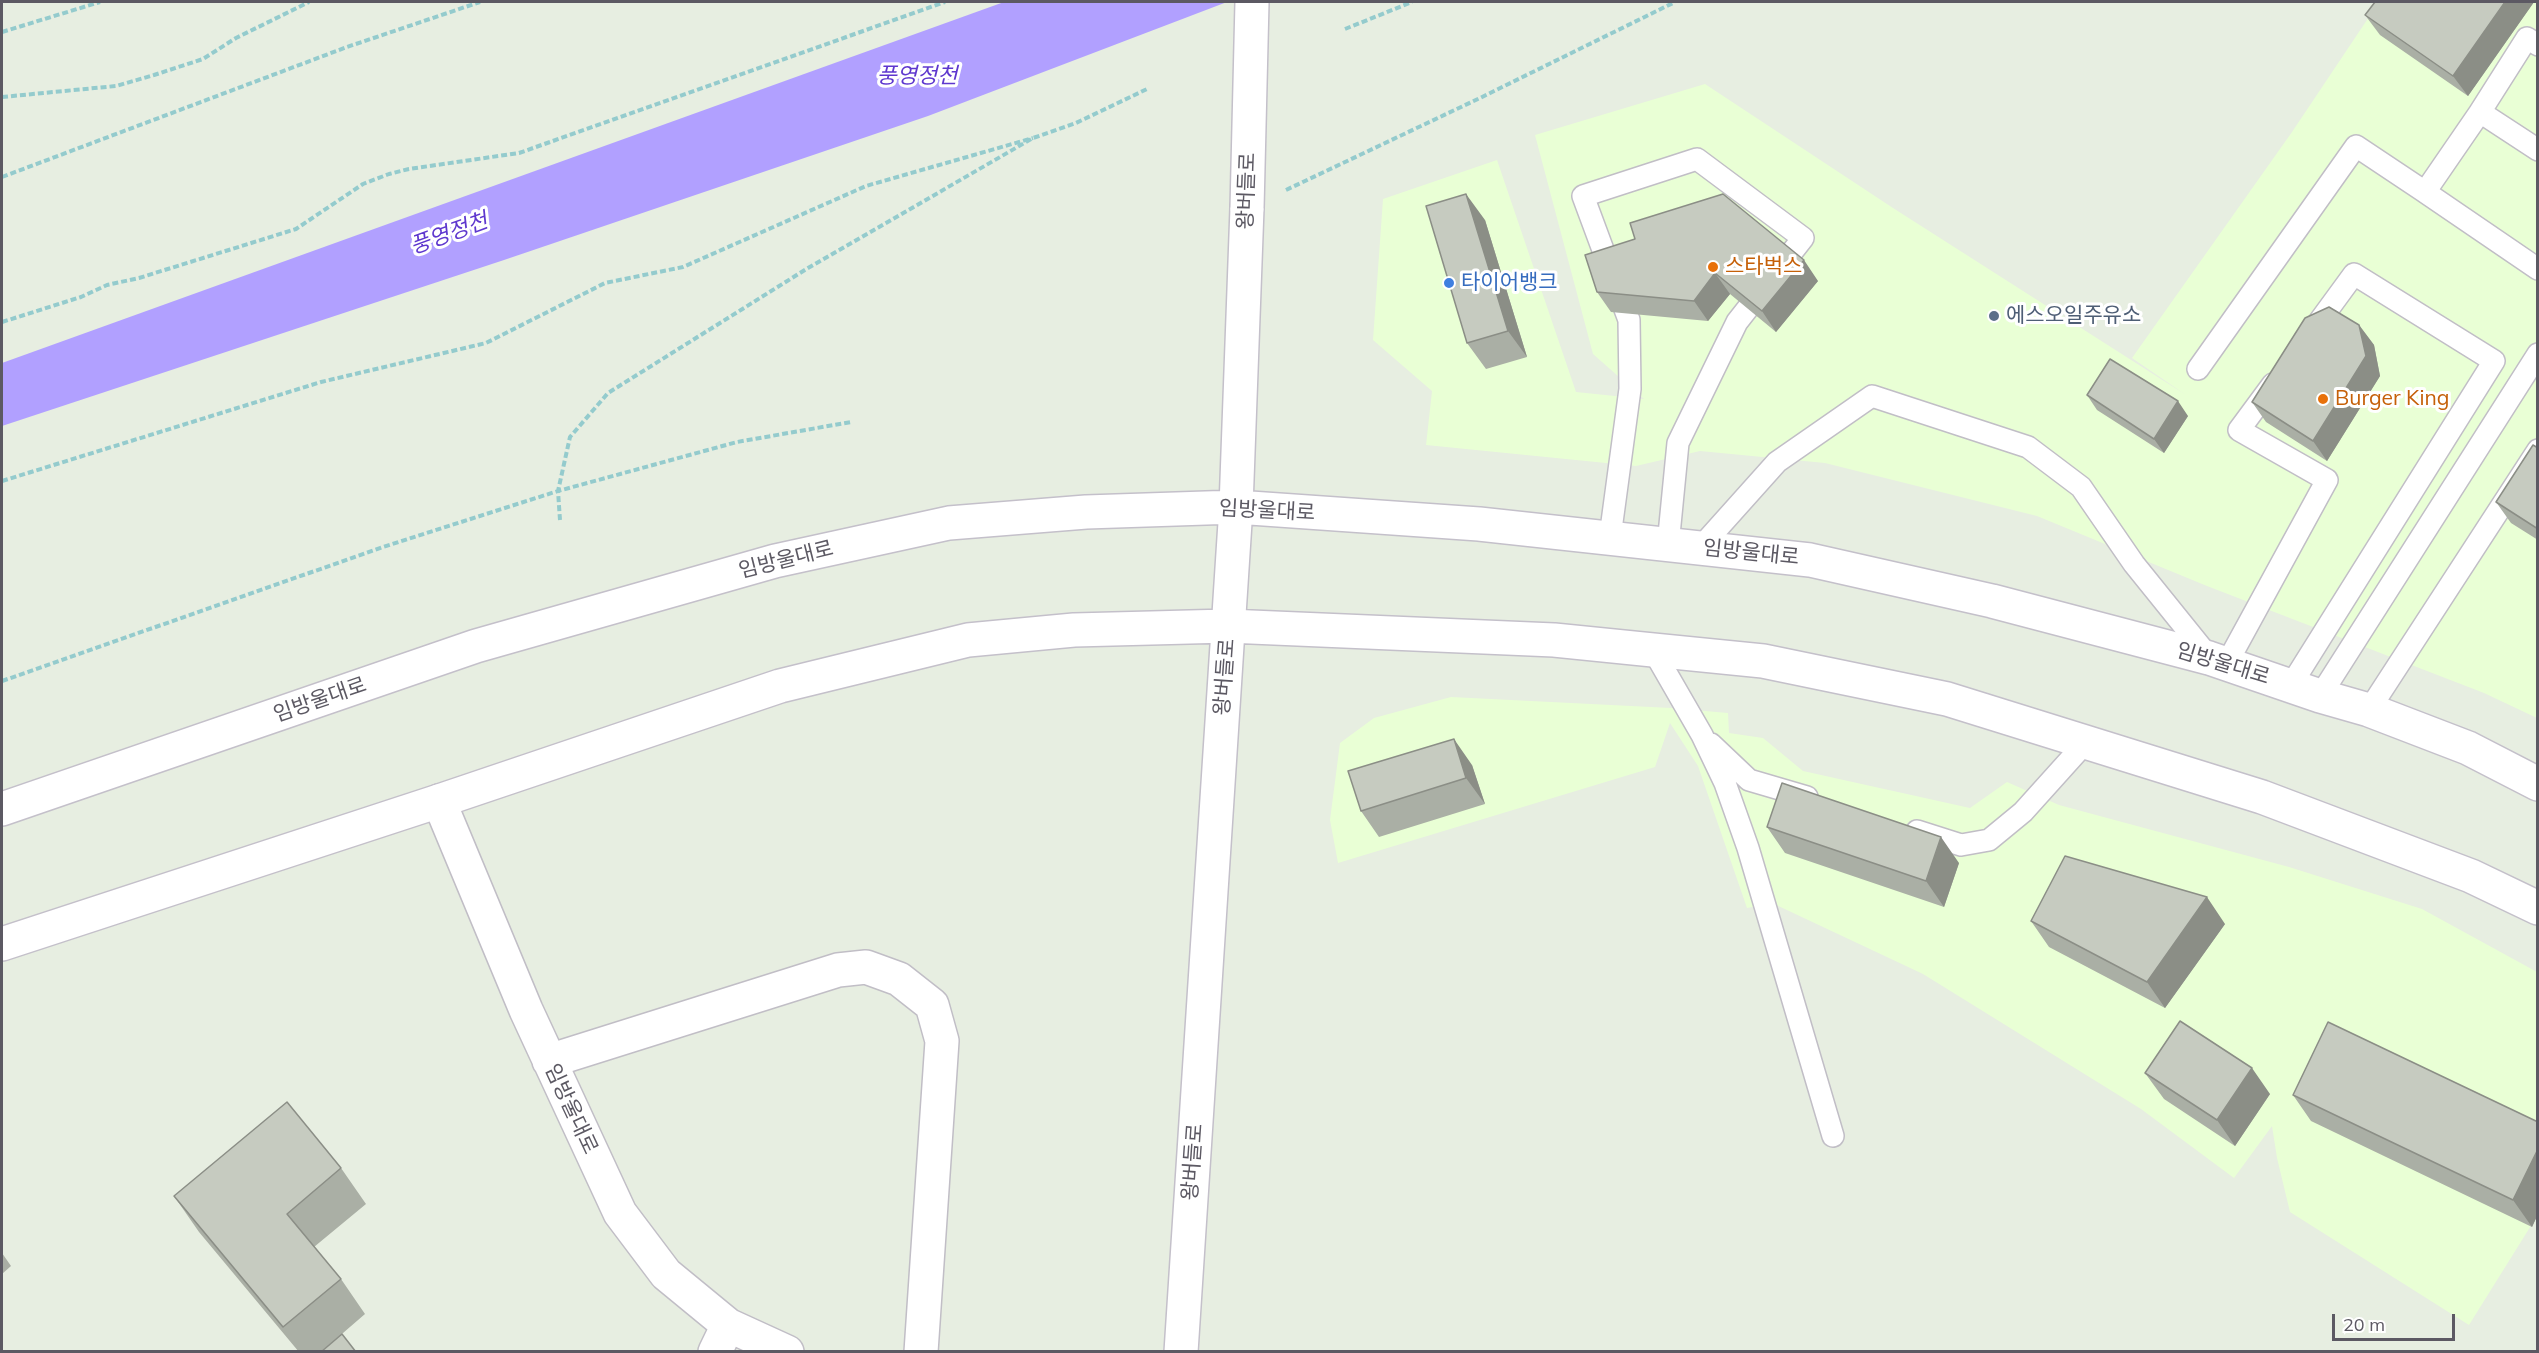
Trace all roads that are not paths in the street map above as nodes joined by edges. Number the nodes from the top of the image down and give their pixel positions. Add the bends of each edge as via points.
1 (1252, 2) edge
2 (2538, 45) edge
3 (2480, 112) junction
4 (2538, 150) edge
5 (2425, 192) junction
6 (2538, 269) edge
7 (2300, 348) edge
8 (2538, 354) edge
9 (2286, 366) edge
10 (2198, 369) dead end
11 (2538, 450) edge
12 (1236, 507) junction
13 (1610, 537) junction
14 (1684, 546) junction
15 (1228, 626) junction
16 (1653, 650) junction
17 (2218, 660) junction
18 (2305, 691) junction
19 (2369, 710) junction
20 (1702, 735) junction
21 (2086, 742) junction
22 (2538, 784) edge
23 (439, 801) junction
24 (1827, 804) edge
25 (2, 810) edge
26 (1894, 824) edge
27 (2538, 908) edge
28 (2, 944) edge
29 (549, 1061) junction
30 (1833, 1136) dead end
31 (722, 1338) edge
32 (787, 1352) edge
33 (921, 1352) edge
34 (1181, 1352) edge

1 - 12 main road, 왕버들로, bridge
2 - 3 lane via 2527,38
3 - 4 lane
3 - 5 lane
5 - 6 lane
5 - 10 lane via 2356,146
7 - 18 lane via 2354,274 2494,361
8 - 18 lane
9 - 17 lane via 2239,430 2327,480
11 - 19 lane
12 - 13 main road, 임방울대로
12 - 15 main road, 왕버들로
12 - 25 main road, 임방울대로 via 1086,512 949,523 775,561 476,646
13 - 14 main road, 임방울대로
13 - 14 lane via 1630,389 1629,320 1583,196 1697,159 1803,238 1737,322 1678,443
14 - 17 main road, 임방울대로 via 1810,560 1992,601
14 - 17 lane via 1777,462 1872,396 2028,447 2081,487 2134,564
15 - 16 main road via 1554,640
15 - 23 main road via 1074,630 968,640 780,686
15 - 34 main road, 왕버들로
16 - 20 lane
16 - 21 main road via 1763,661 1947,699
17 - 18 main road, 임방울대로
18 - 19 main road, 임방울대로
19 - 22 main road, 임방울대로 via 2468,748
20 - 24 lane via 1749,780
20 - 30 lane via 1725,783 1748,848
21 - 26 lane via 2023,812 1989,840 1961,844
21 - 27 main road via 2262,797 2471,876
23 - 28 main road
23 - 29 main road, 임방울대로
29 - 31 main road, 임방울대로 via 620,1213
29 - 33 main road via 838,970 866,967 899,979 932,1005 942,1041
31 - 32 main road, 임방울대로

